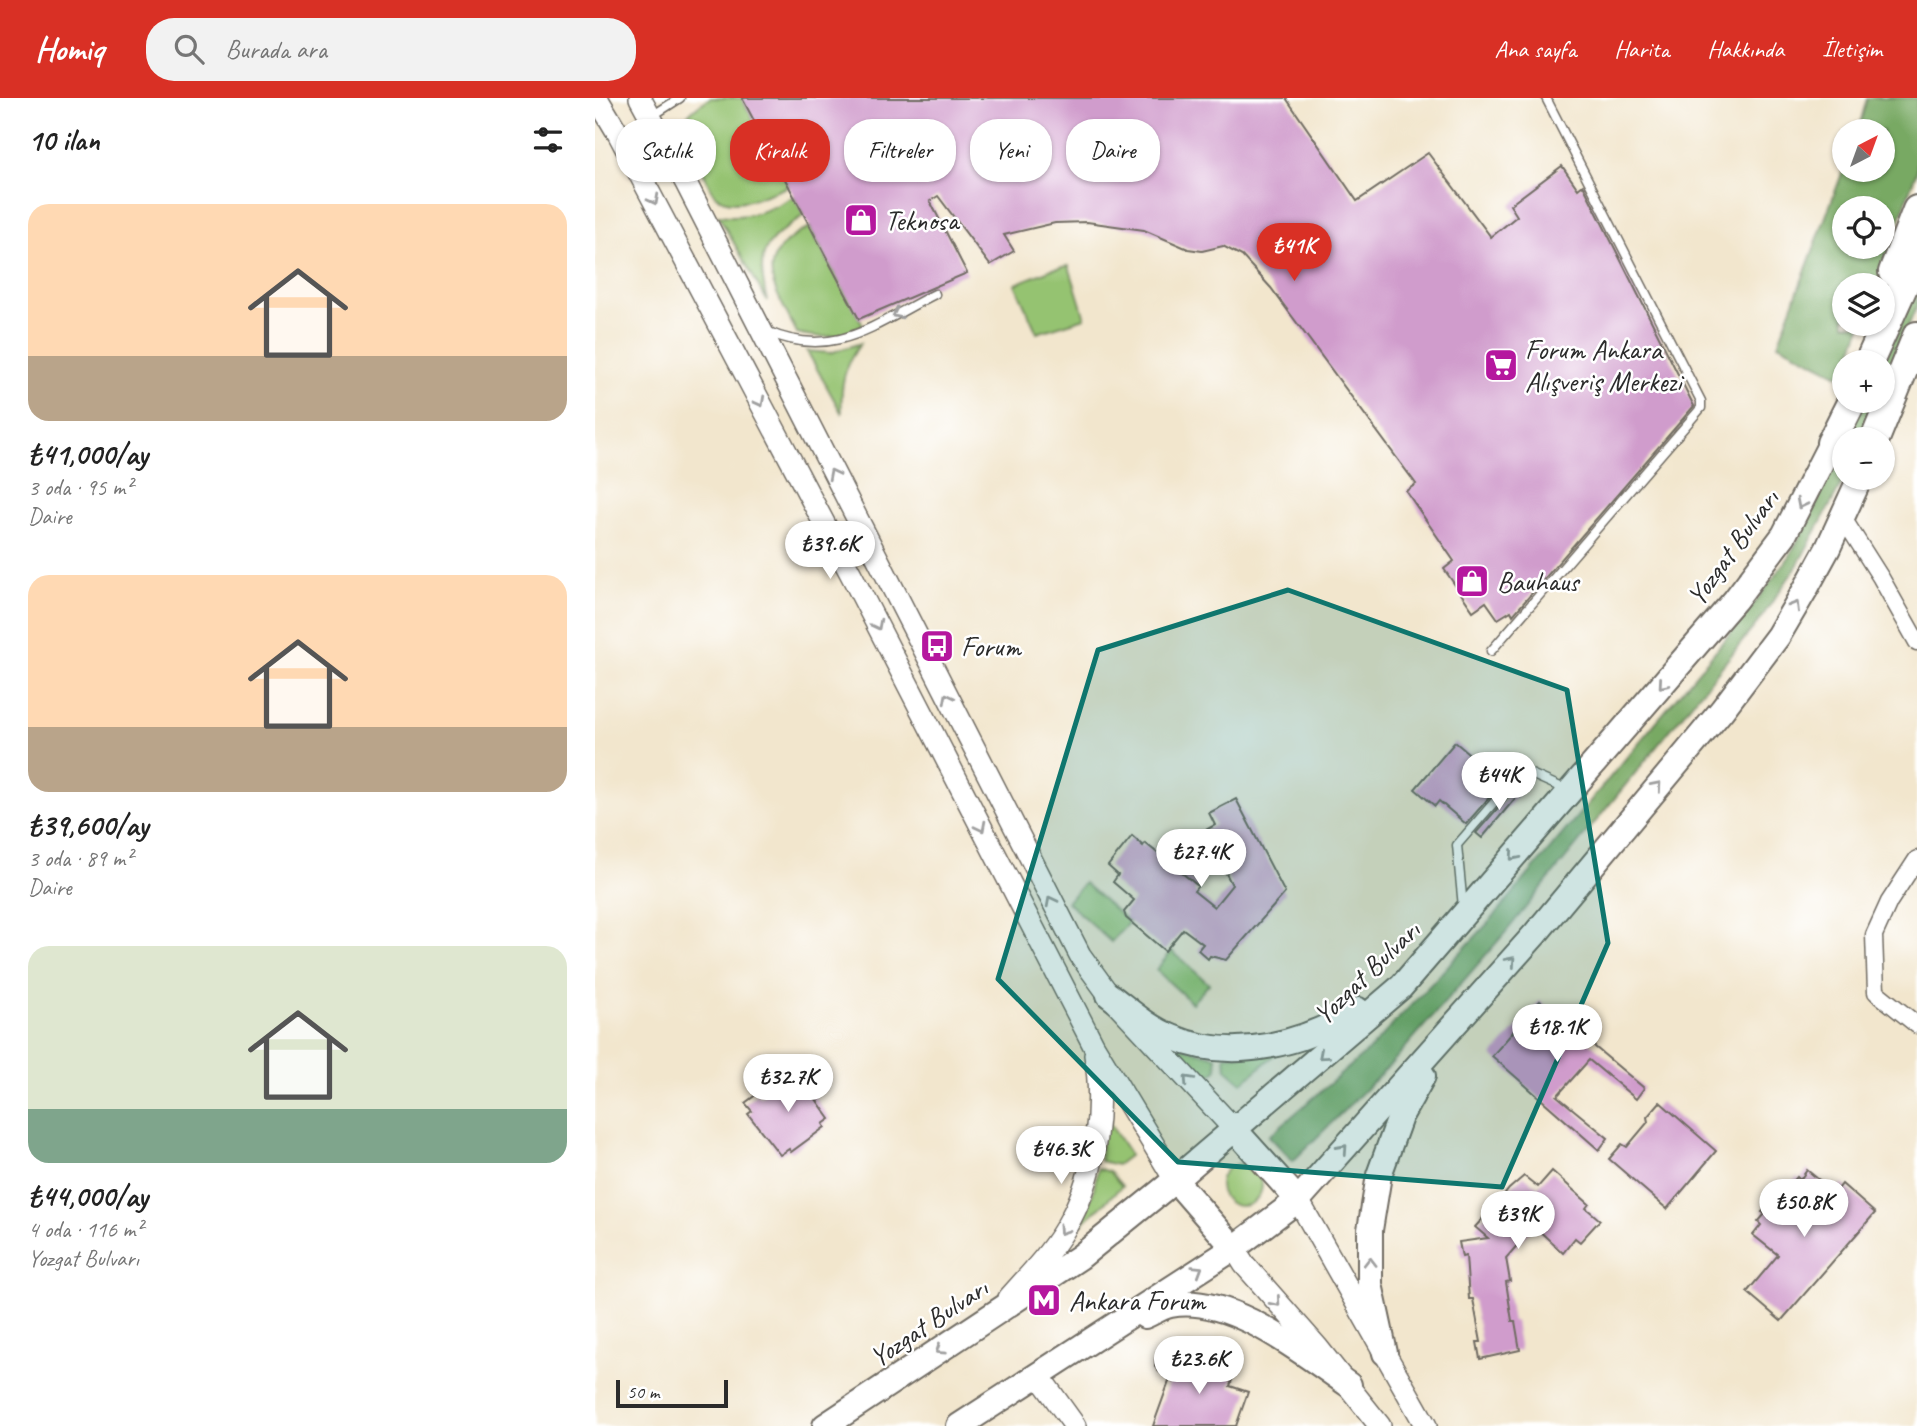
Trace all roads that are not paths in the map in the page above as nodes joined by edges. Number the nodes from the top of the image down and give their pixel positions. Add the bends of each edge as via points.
1 (597, 98) edge
2 (640, 98) edge
3 (680, 98) edge
4 (1546, 98) edge
5 (649, 118) junction
6 (1917, 210) edge
7 (1917, 256) edge
8 (1893, 273) edge
9 (935, 294) dead end
10 (759, 328) junction
11 (1917, 336) edge
12 (1874, 350) edge
13 (1917, 358) edge
14 (1841, 413) edge
15 (1845, 413) edge
16 (1882, 427) edge
17 (1883, 427) edge
18 (1831, 443) junction
19 (1855, 490) edge
20 (1843, 518) junction
21 (1917, 642) edge
22 (1491, 651) dead end
23 (1570, 791) junction
24 (1917, 859) edge
25 (1463, 914) junction
26 (1401, 987) junction
27 (1109, 995) junction
28 (1917, 1025) edge
29 (1448, 1032) junction
30 (1094, 1046) junction
31 (1235, 1130) junction
32 (1175, 1180) junction
33 (1298, 1200) junction
34 (1234, 1248) junction
35 (997, 1312) junction
36 (1102, 1334) junction
37 (1385, 1353) junction
38 (1039, 1376) junction
39 (1349, 1385) junction
40 (825, 1426) edge
41 (959, 1426) edge
42 (1075, 1426) edge
43 (1380, 1426) edge
44 (1426, 1426) edge

1 -> 30 main road via 846,565
2 - 5 main road
3 - 5 lane
4 - 22 lane via 1701,408
5 - 10 main road
6 - 8 highway
7 - 12 highway
9 -> 10 lane via 835,342 804,344
27 -> 10 main road via 1063,924
11 - 16 highway
13 - 17 highway
14 - 18 highway
15 - 18 highway
18 -> 23 main road, Yozgat Bulvarı via 1784,535 1765,562
19 - 20 main road
20 - 21 street
29 -> 20 main road via 1743,682 1778,636
23 -> 25 main road, Yozgat Bulvarı
23 - 25 lane via 1523,770 1457,845
24 - 28 street via 1874,934 1876,992
25 - 26 main road, Yozgat Bulvarı
26 - 27 main road via 1322,1030 1264,1047 1238,1049 1171,1037
26 -> 31 main road, Yozgat Bulvarı
31 -> 27 main road
33 -> 29 main road
37 -> 29 main road via 1370,1284 1370,1230 1379,1175 1399,1117
30 - 32 main road
30 -> 35 main road via 1098,1101 1084,1186 1071,1218 1044,1258
31 - 32 main road, Yozgat Bulvarı
31 - 33 main road
32 - 34 main road
32 - 35 main road, Yozgat Bulvarı via 1080,1257
33 - 34 main road
33 - 37 main road
36 -> 34 main road
34 -> 39 main road
35 -> 40 main road, Yozgat Bulvarı
36 - 38 main road
36 - 39 main road via 1170,1305 1207,1306 1247,1319
37 - 44 main road
38 - 41 main road
38 - 42 main road
39 - 43 main road

